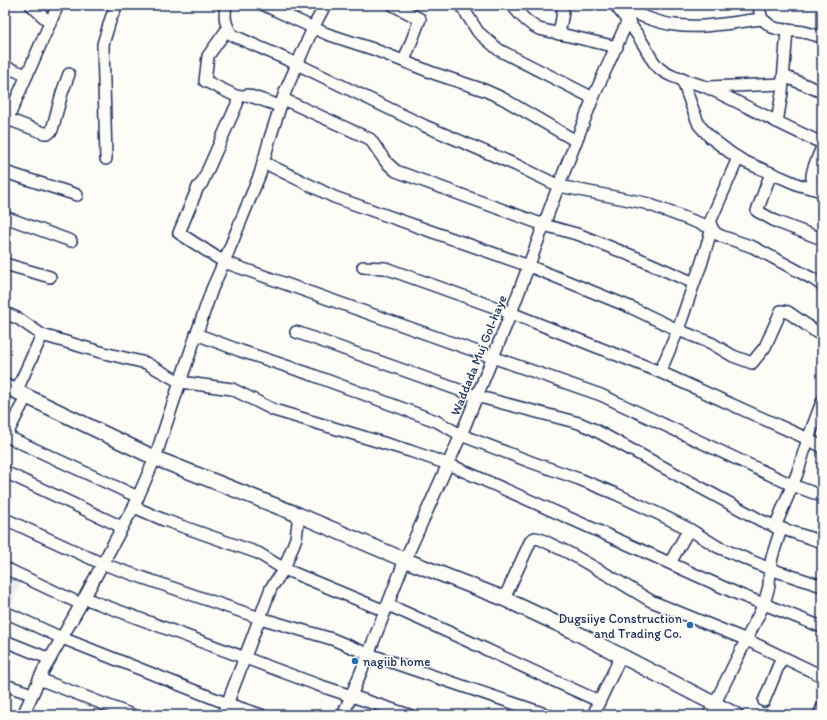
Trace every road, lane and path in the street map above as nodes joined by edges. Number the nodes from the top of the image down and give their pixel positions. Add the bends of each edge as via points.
1 (31, 5) edge
2 (58, 5) edge
3 (117, 5) edge
4 (226, 5) edge
5 (264, 5) edge
6 (325, 5) edge
7 (393, 5) edge
8 (461, 5) edge
9 (512, 5) edge
10 (562, 5) edge
11 (616, 5) edge
12 (758, 5) edge
13 (632, 13) edge
14 (762, 19) junction
15 (50, 23) junction
16 (228, 28) junction
17 (313, 28) junction
18 (787, 30) junction
19 (559, 34) junction
20 (822, 37) edge
21 (617, 47) junction
22 (404, 61) junction
23 (297, 64) junction
24 (5, 67) edge
25 (69, 74) dead end
26 (27, 75) junction
27 (682, 79) junction
28 (783, 80) junction
29 (705, 87) junction
30 (822, 92) edge
31 (238, 97) junction
32 (593, 98) junction
33 (282, 103) junction
34 (6, 120) edge
35 (777, 122) junction
36 (576, 141) junction
37 (822, 143) edge
38 (822, 148) edge
39 (738, 158) junction
40 (106, 159) dead end
41 (263, 162) junction
42 (5, 172) edge
43 (771, 173) junction
44 (559, 186) junction
45 (820, 191) edge
46 (77, 195) dead end
47 (5, 217) edge
48 (544, 226) junction
49 (712, 228) junction
50 (822, 239) edge
51 (71, 241) dead end
52 (224, 262) junction
53 (5, 264) edge
54 (529, 266) junction
55 (364, 267) dead end
56 (50, 277) dead end
57 (694, 283) junction
58 (822, 285) edge
59 (5, 313) edge
60 (511, 313) junction
61 (678, 330) junction
62 (296, 332) dead end
63 (196, 334) junction
64 (42, 335) junction
65 (822, 336) edge
66 (492, 357) junction
67 (660, 372) junction
68 (180, 382) junction
69 (16, 392) edge
70 (476, 396) junction
71 (822, 402) edge
72 (6, 433) edge
73 (461, 435) junction
74 (808, 439) junction
75 (822, 447) edge
76 (155, 458) junction
77 (448, 464) junction
78 (5, 472) edge
79 (792, 485) junction
80 (822, 496) edge
81 (138, 497) junction
82 (134, 507) junction
83 (298, 515) junction
84 (5, 520) edge
85 (122, 527) junction
86 (778, 528) junction
87 (688, 529) junction
88 (822, 542) edge
89 (405, 560) junction
90 (670, 563) junction
91 (103, 564) junction
92 (5, 568) edge
93 (284, 568) junction
94 (770, 569) junction
95 (822, 586) edge
96 (504, 599) junction
97 (83, 601) junction
98 (764, 604) junction
99 (387, 608) junction
100 (5, 612) edge
101 (260, 618) junction
102 (822, 627) edge
103 (62, 638) junction
104 (747, 640) junction
105 (5, 641) edge
106 (368, 654) junction
107 (621, 656) junction
108 (782, 657) junction
109 (245, 658) junction
110 (50, 659) junction
111 (822, 676) edge
112 (39, 679) junction
113 (5, 685) edge
114 (32, 694) junction
115 (350, 695) junction
116 (599, 701) junction
117 (764, 701) dead end
118 (228, 704) junction
119 (822, 708) edge
120 (712, 710) edge
121 (23, 715) edge
122 (132, 715) edge
123 (223, 715) edge
124 (261, 715) edge
125 (343, 715) edge
126 (409, 715) edge
127 (548, 715) edge
128 (593, 715) edge
129 (736, 715) edge
130 (819, 715) edge

1 - 15 street
2 - 15 street
3 - 40 street via 103,44
4 - 16 street via 224,18
5 - 17 street
6 - 17 street
7 - 22 street via 420,19
8 - 32 street via 478,32 499,50
9 - 19 street via 533,27
10 - 19 street
11 - 13 street
12 - 14 street
13 - 14 street via 673,25 686,26
13 - 21 street, Waddada Muj Gol-haye
13 - 27 street via 649,56 668,74
14 - 18 street via 768,25
15 - 26 street
16 - 23 street via 232,35
16 - 31 street via 208,56 205,81
17 - 22 street
17 - 23 street
18 - 20 street
18 - 28 street
19 - 21 street
21 - 32 street, Waddada Muj Gol-haye
22 - 36 street via 502,98
23 - 33 street
23 - 44 street via 420,124
24 - 26 street
25 - 34 street via 52,130 48,133
26 - 34 street
27 - 29 street
27 - 39 street via 699,125 711,138
28 - 29 street
28 - 30 street
28 - 35 street
29 - 35 street
31 - 33 street via 247,95
31 - 52 street via 179,233
32 - 36 street, Waddada Muj Gol-haye
33 - 41 street
33 - 48 street via 370,139 386,162 396,171
35 - 37 street
36 - 44 street, Waddada Muj Gol-haye
38 - 45 street via 812,175
39 - 43 street
39 - 49 street via 710,222
41 - 52 street
41 - 54 street via 334,197
42 - 46 street
43 - 45 street
43 - 50 street via 758,211 777,222
44 - 48 street, Waddada Muj Gol-haye
44 - 49 street via 645,203
47 - 51 street
48 - 54 street, Waddada Muj Gol-haye
48 - 57 street via 587,238
49 - 57 street
49 - 58 street via 716,234 753,248
52 - 63 street
52 - 66 street
53 - 56 street
54 - 60 street, Waddada Muj Gol-haye
54 - 61 street via 630,307
55 - 60 street via 385,268
57 - 61 street
59 - 64 street
60 - 66 street, Waddada Muj Gol-haye
60 - 67 street
61 - 65 street via 752,363 765,347 781,311 788,312
61 - 67 street
62 - 70 street
63 - 68 street
63 - 73 street via 436,421
64 - 68 street via 146,363
64 - 69 street
66 - 70 street, Waddada Muj Gol-haye
66 - 79 street via 601,395
67 - 74 street
68 - 76 street
68 - 77 street via 232,389 274,410
69 - 72 street
69 - 76 main road
70 - 73 street, Waddada Muj Gol-haye
70 - 86 street via 593,429
71 - 74 street
72 - 81 street
73 - 77 street, Waddada Muj Gol-haye
73 - 87 street via 604,489
74 - 75 street
74 - 79 street
76 - 81 street
76 - 83 main road
77 - 89 street, Waddada Muj Gol-haye
77 - 90 street
78 - 85 street
79 - 80 street
79 - 86 street
81 - 82 street
82 - 85 street
82 - 93 street via 258,552
83 - 89 main road
83 - 93 street via 296,538
84 - 91 street
85 - 91 street
86 - 88 street
86 - 94 street
87 - 90 street
87 - 94 street via 718,547
89 - 96 main road
89 - 99 street, Waddada Muj Gol-haye
90 - 98 street
91 - 97 street
91 - 101 street
92 - 97 street
93 - 99 street
93 - 101 street via 271,588
94 - 95 street
94 - 98 street
96 - 104 street via 531,540 535,538 562,550 651,601
96 - 107 main road
97 - 103 street
97 - 109 street
98 - 102 street
98 - 104 street
99 - 106 street, Waddada Muj Gol-haye
99 - 116 street via 444,630
100 - 103 street
101 - 106 street via 332,639
101 - 109 street
103 - 110 street
103 - 118 street
104 - 108 street
104 - 120 street
105 - 110 street
106 - 115 street, Waddada Muj Gol-haye
106 - 127 street
107 - 116 street
107 - 120 main road
108 - 111 street
108 - 117 street
109 - 115 street
109 - 118 street
110 - 112 street
112 - 114 street
112 - 122 street
113 - 114 street
114 - 121 street
115 - 125 street, Waddada Muj Gol-haye
115 - 126 street
116 - 128 street
118 - 123 street
118 - 124 street
119 - 130 street
120 - 129 main road

